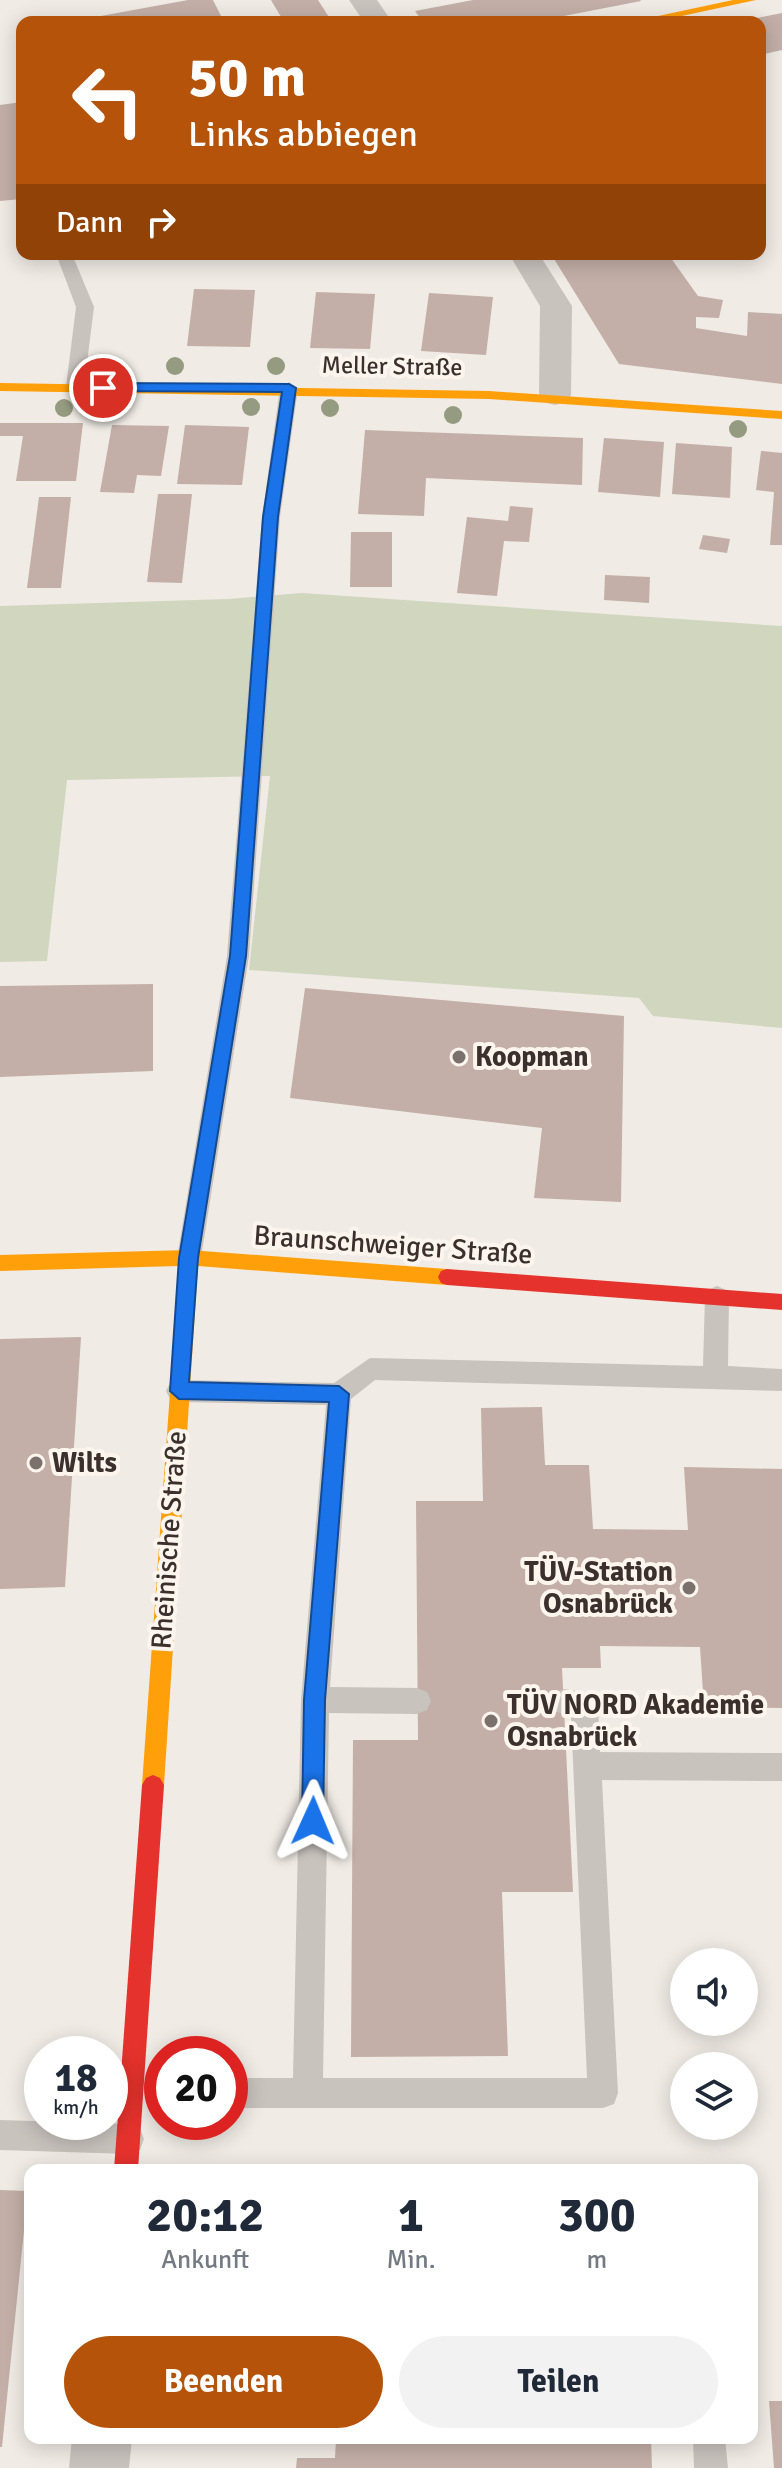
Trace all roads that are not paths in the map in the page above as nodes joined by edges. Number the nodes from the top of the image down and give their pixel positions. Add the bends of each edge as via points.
1 (750, 0) edge
2 (667, 16) edge
3 (66, 260) edge
4 (528, 260) edge
5 (0, 387) edge
6 (75, 387) junction
7 (289, 388) junction
8 (555, 395) junction
9 (782, 415) edge
10 (189, 1258) junction
11 (0, 1263) edge
12 (717, 1297) junction
13 (782, 1302) edge
14 (715, 1377) junction
15 (782, 1380) edge
16 (179, 1391) junction
17 (339, 1394) junction
18 (315, 1700) junction
19 (417, 1701) dead end
20 (564, 1702) dead end
21 (587, 1766) junction
22 (782, 1767) edge
23 (150, 2036) edge
24 (308, 2092) junction
25 (248, 2093) edge
26 (144, 2101) edge
27 (0, 2135) edge
28 (129, 2139) junction
29 (127, 2164) edge
30 (101, 2444) edge
31 (709, 2444) edge
32 (99, 2468) edge
33 (711, 2468) edge

1 - 2 street
3 - 6 lane via 85,307
4 - 8 street via 556,306
5 - 6 street, Meller Straße
6 - 7 street, Meller Straße
7 - 8 street, Meller Straße
7 - 10 lane, Rheinische Straße via 271,517 238,956
8 - 9 street, Meller Straße
10 - 11 street, Braunschweiger Straße
10 - 12 street, Braunschweiger Straße
10 - 16 street, Rheinische Straße
12 - 13 street, Braunschweiger Straße
12 - 14 lane
14 - 15 lane
14 - 17 lane via 370,1369
16 - 17 lane
16 - 23 street, Rheinische Straße
17 - 18 lane
18 - 19 lane
18 - 24 lane
20 - 21 lane via 584,1703
21 - 22 lane
21 - 24 lane via 603,2093
24 - 25 lane
26 - 28 street, Rheinische Straße
27 - 28 lane
28 - 29 street, Rheinische Straße
30 - 32 street
31 - 33 lane

